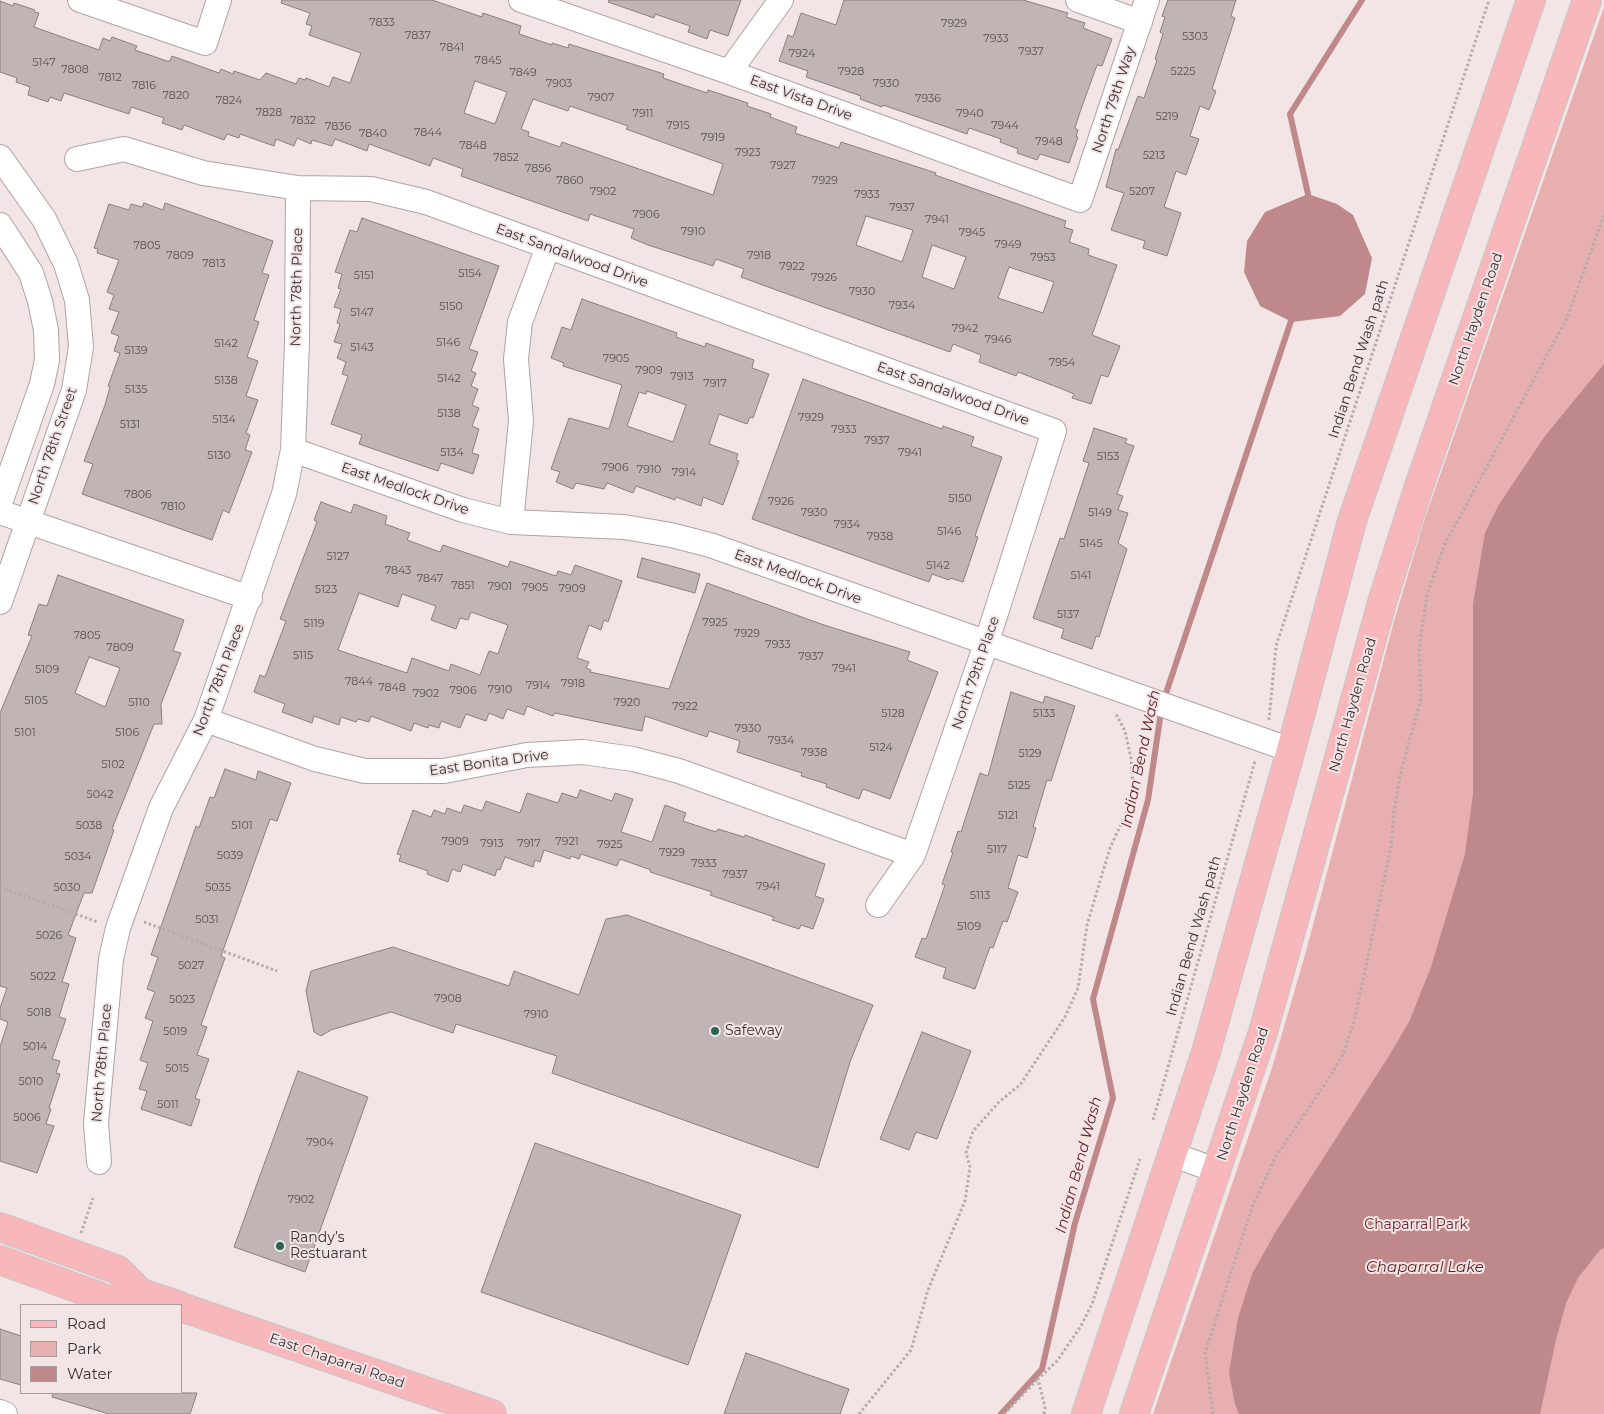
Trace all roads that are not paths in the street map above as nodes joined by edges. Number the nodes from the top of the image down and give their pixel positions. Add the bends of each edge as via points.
1 (80, 0) edge
2 (219, 0) edge
3 (521, 0) edge
4 (781, 0) edge
5 (1078, 0) edge
6 (1147, 0) edge
7 (1531, 0) edge
8 (1587, 0) edge
9 (1140, 22) junction
10 (729, 72) junction
11 (0, 157) edge
12 (77, 159) dead end
13 (298, 188) junction
14 (1080, 200) joint
15 (0, 225) edge
16 (548, 247) junction
17 (1054, 431) joint
18 (293, 450) junction
19 (0, 503) edge
20 (0, 512) edge
21 (28, 522) junction
22 (511, 522) junction
23 (250, 598) junction
24 (0, 602) edge
25 (986, 644) junction
26 (206, 720) junction
27 (1291, 750) junction
28 (913, 855) junction
29 (878, 905) dead end
30 (1171, 1154) junction
31 (99, 1162) dead end
32 (1218, 1171) junction
33 (0, 1227) edge
34 (0, 1260) edge
35 (142, 1292) junction
36 (175, 1304) edge
37 (182, 1306) edge
38 (0, 1412) edge
39 (5, 1414) edge
40 (492, 1414) edge
41 (1086, 1414) edge
42 (1134, 1414) edge

1 - 2 street via 205,43
3 - 10 street, East Vista Drive
4 - 10 street
5 - 9 street
6 - 9 street, North 79th Way
7 - 27 main road via 1352,521
8 - 32 main road, North Hayden Road via 1449,394 1388,581 1263,1032
9 - 14 street, North 79th Way
10 - 14 street, East Vista Drive
11 - 21 street, North 78th Street via 44,219 66,264 77,300 81,347 74,390
12 - 13 street, East Sandalwood Drive via 124,149 203,173
13 - 16 street, East Sandalwood Drive via 371,189 426,202
13 - 18 street, North 78th Place
15 - 19 street via 31,273 46,330 47,360 42,384
16 - 17 street, East Sandalwood Drive
16 - 22 street via 520,322 516,359 521,421
17 - 25 street, North 79th Place
18 - 22 street, East Medlock Drive via 454,507
18 - 23 street, North 78th Place via 284,494
20 - 21 street
21 - 23 street
21 - 24 street, North 78th Street
22 - 25 street, East Medlock Drive via 624,528 710,545
23 - 26 street, North 78th Place
25 - 27 street, East Medlock Drive
25 - 28 street, North 79th Place
26 - 28 street, East Bonita Drive via 315,759 365,771 444,771 527,755 583,752 633,759 678,771
26 - 31 street, North 78th Place via 161,808 120,921 110,960 96,1123
27 - 30 main road via 1206,1052
28 - 29 street, North 79th Place
30 - 32 street
30 - 41 main road
32 - 42 main road, North Hayden Road via 1174,1289
33 - 35 main road via 118,1270
34 - 35 main road via 112,1301
35 - 36 main road
37 - 40 main road, East Chaparral Road
38 - 39 street

